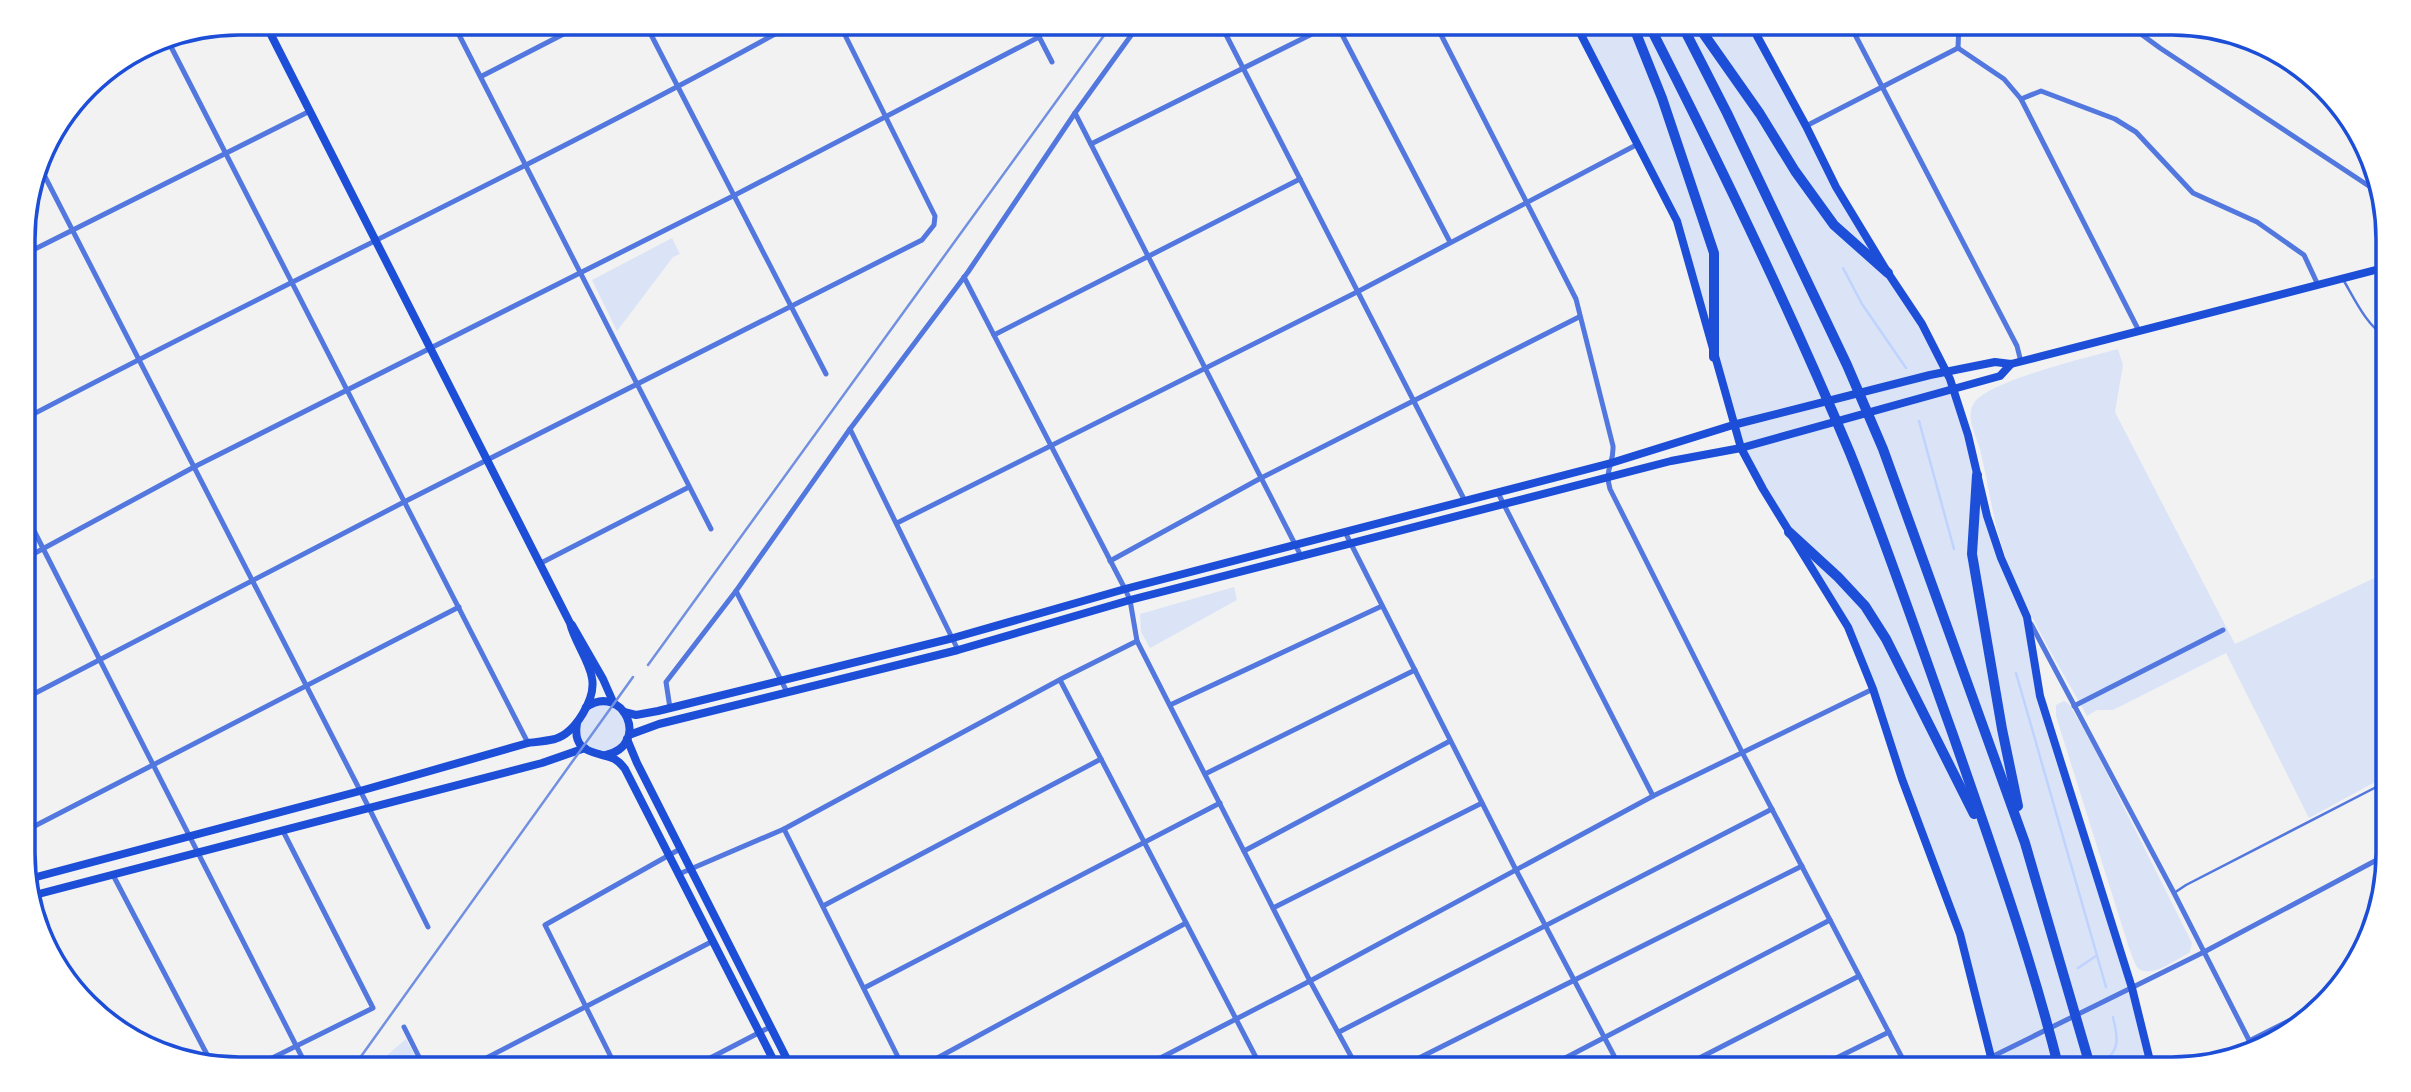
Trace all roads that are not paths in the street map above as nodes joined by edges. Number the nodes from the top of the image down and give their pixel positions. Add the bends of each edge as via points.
1 (271, 35) edge
2 (460, 35) edge
3 (562, 35) edge
4 (651, 35) edge
5 (773, 35) edge
6 (845, 35) edge
7 (1131, 35) edge
8 (1226, 35) edge
9 (1310, 35) edge
10 (1341, 35) edge
11 (1441, 35) edge
12 (1581, 35) edge
13 (1637, 35) edge
14 (1654, 35) edge
15 (1687, 35) edge
16 (1704, 35) edge
17 (1757, 35) edge
18 (1855, 35) edge
19 (1959, 35) edge
20 (2142, 35) edge
21 (1039, 37) joint
22 (171, 47) edge
23 (1958, 48) junction
24 (1052, 62) dead end
25 (1242, 67) junction
26 (482, 76) junction
27 (1882, 86) junction
28 (679, 87) junction
29 (2021, 99) junction
30 (310, 111) junction
31 (1075, 113) junction
32 (885, 116) junction
33 (1806, 126) junction
34 (1091, 144) junction
35 (1638, 144) junction
36 (226, 153) junction
37 (526, 164) junction
38 (45, 177) edge
39 (1300, 179) junction
40 (2369, 186) edge
41 (734, 195) junction
42 (1526, 202) junction
43 (72, 229) junction
44 (377, 240) junction
45 (1450, 242) junction
46 (35, 249) edge
47 (1148, 255) junction
48 (2376, 270) edge
49 (581, 273) junction
50 (1888, 273) junction
51 (964, 277) junction
52 (2342, 278) junction
53 (292, 282) junction
54 (2318, 285) junction
55 (1357, 292) junction
56 (792, 306) junction
57 (1579, 317) junction
58 (2376, 329) edge
59 (2139, 331) junction
60 (994, 335) junction
61 (430, 348) junction
62 (1714, 357) junction
63 (138, 359) junction
64 (2021, 362) junction
65 (2011, 364) junction
66 (1205, 368) junction
67 (1946, 371) junction
68 (826, 374) dead end
69 (638, 385) junction
70 (1953, 389) junction
71 (347, 391) junction
72 (1412, 400) junction
73 (35, 413) edge
74 (1734, 425) junction
75 (850, 429) junction
76 (1050, 446) junction
77 (1741, 448) junction
78 (488, 460) junction
79 (1611, 463) junction
80 (194, 467) junction
81 (1978, 475) junction
82 (1261, 478) junction
83 (1607, 478) junction
84 (689, 487) junction
85 (1498, 493) junction
86 (1465, 501) junction
87 (404, 502) junction
88 (1504, 505) junction
89 (897, 523) junction
90 (711, 529) dead end
91 (1789, 531) junction
92 (1345, 532) junction
93 (35, 534) edge
94 (1351, 544) junction
95 (1295, 545) junction
96 (43, 550) junction
97 (35, 554) edge
98 (1301, 556) junction
99 (1110, 561) junction
100 (541, 564) junction
101 (251, 580) junction
102 (1125, 589) junction
103 (736, 591) junction
104 (1130, 600) junction
105 (1382, 606) junction
106 (459, 607) junction
107 (2027, 617) junction
108 (570, 623) junction
109 (2223, 630) dead end
110 (953, 638) junction
111 (1137, 641) junction
112 (958, 650) junction
113 (100, 660) junction
114 (1415, 670) junction
115 (781, 680) junction
116 (1060, 680) junction
117 (305, 685) junction
118 (1873, 689) junction
119 (788, 692) junction
120 (35, 693) edge
121 (614, 704) junction
122 (1170, 705) junction
123 (2074, 706) junction
124 (670, 708) junction
125 (584, 709) junction
126 (624, 712) junction
127 (577, 720) junction
128 (628, 737) junction
129 (1450, 741) junction
130 (528, 743) junction
131 (584, 748) junction
132 (1742, 752) junction
133 (603, 755) junction
134 (1101, 760) junction
135 (153, 763) junction
136 (1205, 774) junction
137 (2376, 787) edge
138 (360, 791) junction
139 (1653, 796) junction
140 (1220, 803) junction
141 (1482, 803) junction
142 (368, 808) junction
143 (1772, 809) junction
144 (35, 825) edge
145 (784, 829) junction
146 (283, 831) junction
147 (190, 836) junction
148 (1144, 841) junction
149 (2025, 843) junction
150 (680, 849) junction
151 (1244, 851) junction
152 (198, 853) junction
153 (669, 855) junction
154 (1997, 860) junction
155 (2375, 861) edge
156 (1802, 866) junction
157 (690, 869) junction
158 (1516, 870) junction
159 (679, 874) junction
160 (113, 875) junction
161 (37, 877) edge
162 (2174, 893) junction
163 (40, 894) edge
164 (823, 906) junction
165 (1273, 908) junction
166 (1830, 920) junction
167 (1186, 923) junction
168 (1545, 926) junction
169 (428, 927) dead end
170 (713, 942) junction
171 (2204, 952) junction
172 (1859, 976) junction
173 (1574, 980) junction
174 (1310, 981) junction
175 (864, 988) junction
176 (2132, 988) junction
177 (587, 1007) junction
178 (1236, 1020) junction
179 (404, 1027) dead end
180 (770, 1027) junction
181 (760, 1032) junction
182 (1339, 1032) junction
183 (1889, 1032) junction
184 (1604, 1038) junction
185 (2249, 1041) edge
186 (296, 1046) junction
187 (207, 1054) edge
188 (1991, 1056) joint
189 (274, 1057) edge
190 (302, 1057) edge
191 (419, 1057) edge
192 (489, 1057) edge
193 (611, 1057) edge
194 (712, 1057) edge
195 (772, 1057) edge
196 (786, 1057) edge
197 (898, 1057) edge
198 (939, 1057) edge
199 (1163, 1057) edge
200 (1256, 1057) edge
201 (1352, 1057) edge
202 (1421, 1057) edge
203 (1567, 1057) edge
204 (1614, 1057) edge
205 (1701, 1057) edge
206 (1838, 1057) edge
207 (1902, 1057) edge
208 (2056, 1057) edge
209 (2088, 1057) edge
210 (2149, 1057) edge

1 - 30 main road
2 - 26 street
3 - 26 street
4 - 28 street
5 - 28 street
6 - 32 street
7 - 31 street
8 - 25 street
9 - 25 street
10 - 45 street
11 - 42 street
12 - 35 main road
13 - 62 highway via 1714,253
14 - 154 highway via 1704,132 1851,456
15 - 149 highway via 1883,449
16 - 50 highway via 1834,225
17 - 33 main road
18 - 27 street
19 - 23 street
20 - 40 street
21 - 24 street
21 - 32 street
22 - 36 street
23 - 27 street
23 - 29 street via 2004,79
25 - 34 street
25 - 39 street
26 - 37 street
27 - 33 street
27 - 64 street via 2017,346
28 - 37 street
28 - 41 street
29 - 54 street via 2041,91 2115,118 2136,132 2193,193 2257,222 2304,255
29 - 59 street
30 - 36 street
30 - 44 main road
31 - 34 street
31 - 51 street
32 - 41 street
32 - 56 street via 935,216 934,225 912,246
33 - 50 main road via 1836,187
34 - 47 street
35 - 42 street
35 - 62 main road via 1677,221
36 - 43 street
36 - 53 street
37 - 44 street
37 - 49 street
38 - 43 street
39 - 47 street
39 - 55 street
41 - 49 street
41 - 56 street
42 - 45 street
42 - 57 street via 1576,299
43 - 46 street
43 - 63 street
44 - 53 street
44 - 61 main road
45 - 55 street
47 - 60 street
47 - 66 street
48 - 52 main road
49 - 61 street
49 - 69 street
50 - 67 main road
51 - 60 street
51 - 75 street
52 - 54 main road
52 - 58 lane
53 - 63 street
53 - 71 street
54 - 59 main road
55 - 66 street
55 - 72 street
56 - 68 street
56 - 69 street
57 - 72 street
57 - 79 street via 1613,446
59 - 64 main road
60 - 76 street
61 - 71 street
61 - 78 main road
62 - 74 main road
63 - 73 street
63 - 80 street
64 - 65 main road
65 - 67 main road via 1995,362
65 - 70 main road via 2000,376
66 - 76 street
66 - 82 street
67 - 70 main road
67 - 74 main road
69 - 78 street
69 - 84 street
70 - 77 main road
70 - 81 main road
71 - 80 street
71 - 87 street
72 - 82 street
72 - 86 street
74 - 77 main road
74 - 79 main road
75 - 89 street
75 - 103 street
76 - 89 street
76 - 99 street
77 - 83 main road
77 - 91 main road
78 - 87 street
78 - 100 main road
79 - 83 street
79 - 85 main road
80 - 96 street
80 - 101 street
81 - 107 main road via 2000,558
81 - 149 highway via 1972,554
82 - 95 street
82 - 99 street
83 - 88 main road
83 - 132 street
84 - 90 street
84 - 100 street
85 - 86 main road
85 - 88 street
86 - 92 main road
87 - 101 street
87 - 106 street
88 - 94 main road
88 - 139 street
89 - 110 street
91 - 118 main road via 1848,628
91 - 154 highway via 1872,617
92 - 94 street
92 - 95 main road
93 - 96 street
94 - 98 main road
94 - 105 street
95 - 98 street
95 - 102 main road
96 - 97 street
96 - 113 street
98 - 104 main road
99 - 102 street
100 - 108 main road
101 - 113 street
101 - 117 street
102 - 104 street
102 - 110 main road
103 - 115 street
103 - 124 street via 666,682
104 - 111 street
104 - 112 main road
105 - 114 street
105 - 122 street
106 - 117 street
106 - 130 street
107 - 123 street
107 - 176 main road via 2040,696
108 - 121 main road
108 - 125 main road via 592,677 592,693
109 - 123 street
110 - 112 street
110 - 115 main road
111 - 116 street
111 - 122 street
112 - 119 main road
113 - 120 street
113 - 135 street
114 - 129 street
114 - 136 street
115 - 119 street
115 - 124 main road
116 - 134 street
116 - 145 street
117 - 135 street
117 - 138 street
118 - 132 street
118 - 188 main road via 1960,934
119 - 128 main road via 659,724
121 - 125 main road via 599,701
121 - 126 main road
122 - 136 street
123 - 162 street
124 - 126 main road via 636,715
125 - 127 main road
126 - 128 main road
127 - 130 main road via 555,739
127 - 131 main road
128 - 133 main road via 622,748
128 - 150 main road
129 - 141 street
129 - 151 street
130 - 138 main road
131 - 133 main road
131 - 142 main road
132 - 139 street
132 - 143 street
133 - 153 main road via 616,758 625,769
134 - 148 street
134 - 164 street
135 - 144 street
135 - 147 street
136 - 140 street
137 - 162 lane
138 - 142 street
138 - 147 main road
139 - 158 street
140 - 148 street
140 - 151 street
141 - 158 street
141 - 165 street
142 - 146 main road
142 - 169 street
143 - 156 street
143 - 168 street
145 - 157 street
145 - 164 street
146 - 152 main road
146 - 186 street via 373,1008
147 - 152 street
147 - 161 main road
148 - 167 street
148 - 175 street
149 - 209 highway
150 - 153 street
150 - 157 main road
151 - 165 street
152 - 160 main road
152 - 186 street
153 - 159 main road
153 - 177 street via 545,925
154 - 208 highway
155 - 171 street
156 - 166 street
156 - 173 street
157 - 159 street
157 - 180 main road
158 - 168 street
158 - 174 street
159 - 170 main road
160 - 163 main road
160 - 187 street
162 - 171 street
164 - 175 street
165 - 174 street
166 - 172 street
166 - 184 street
167 - 178 street
167 - 198 street
168 - 173 street
168 - 182 street
170 - 177 street
170 - 181 main road
171 - 176 street
171 - 185 street
172 - 183 street
172 - 205 street
173 - 184 street
173 - 202 street
174 - 178 street
174 - 182 street
175 - 197 street
176 - 188 street
176 - 210 main road
177 - 192 street
177 - 193 street
178 - 199 street
178 - 200 street
179 - 191 street
180 - 181 street
180 - 196 main road
181 - 194 street
181 - 195 main road
182 - 201 street
183 - 206 street
183 - 207 street
184 - 203 street
184 - 204 street
186 - 189 street
186 - 190 street

